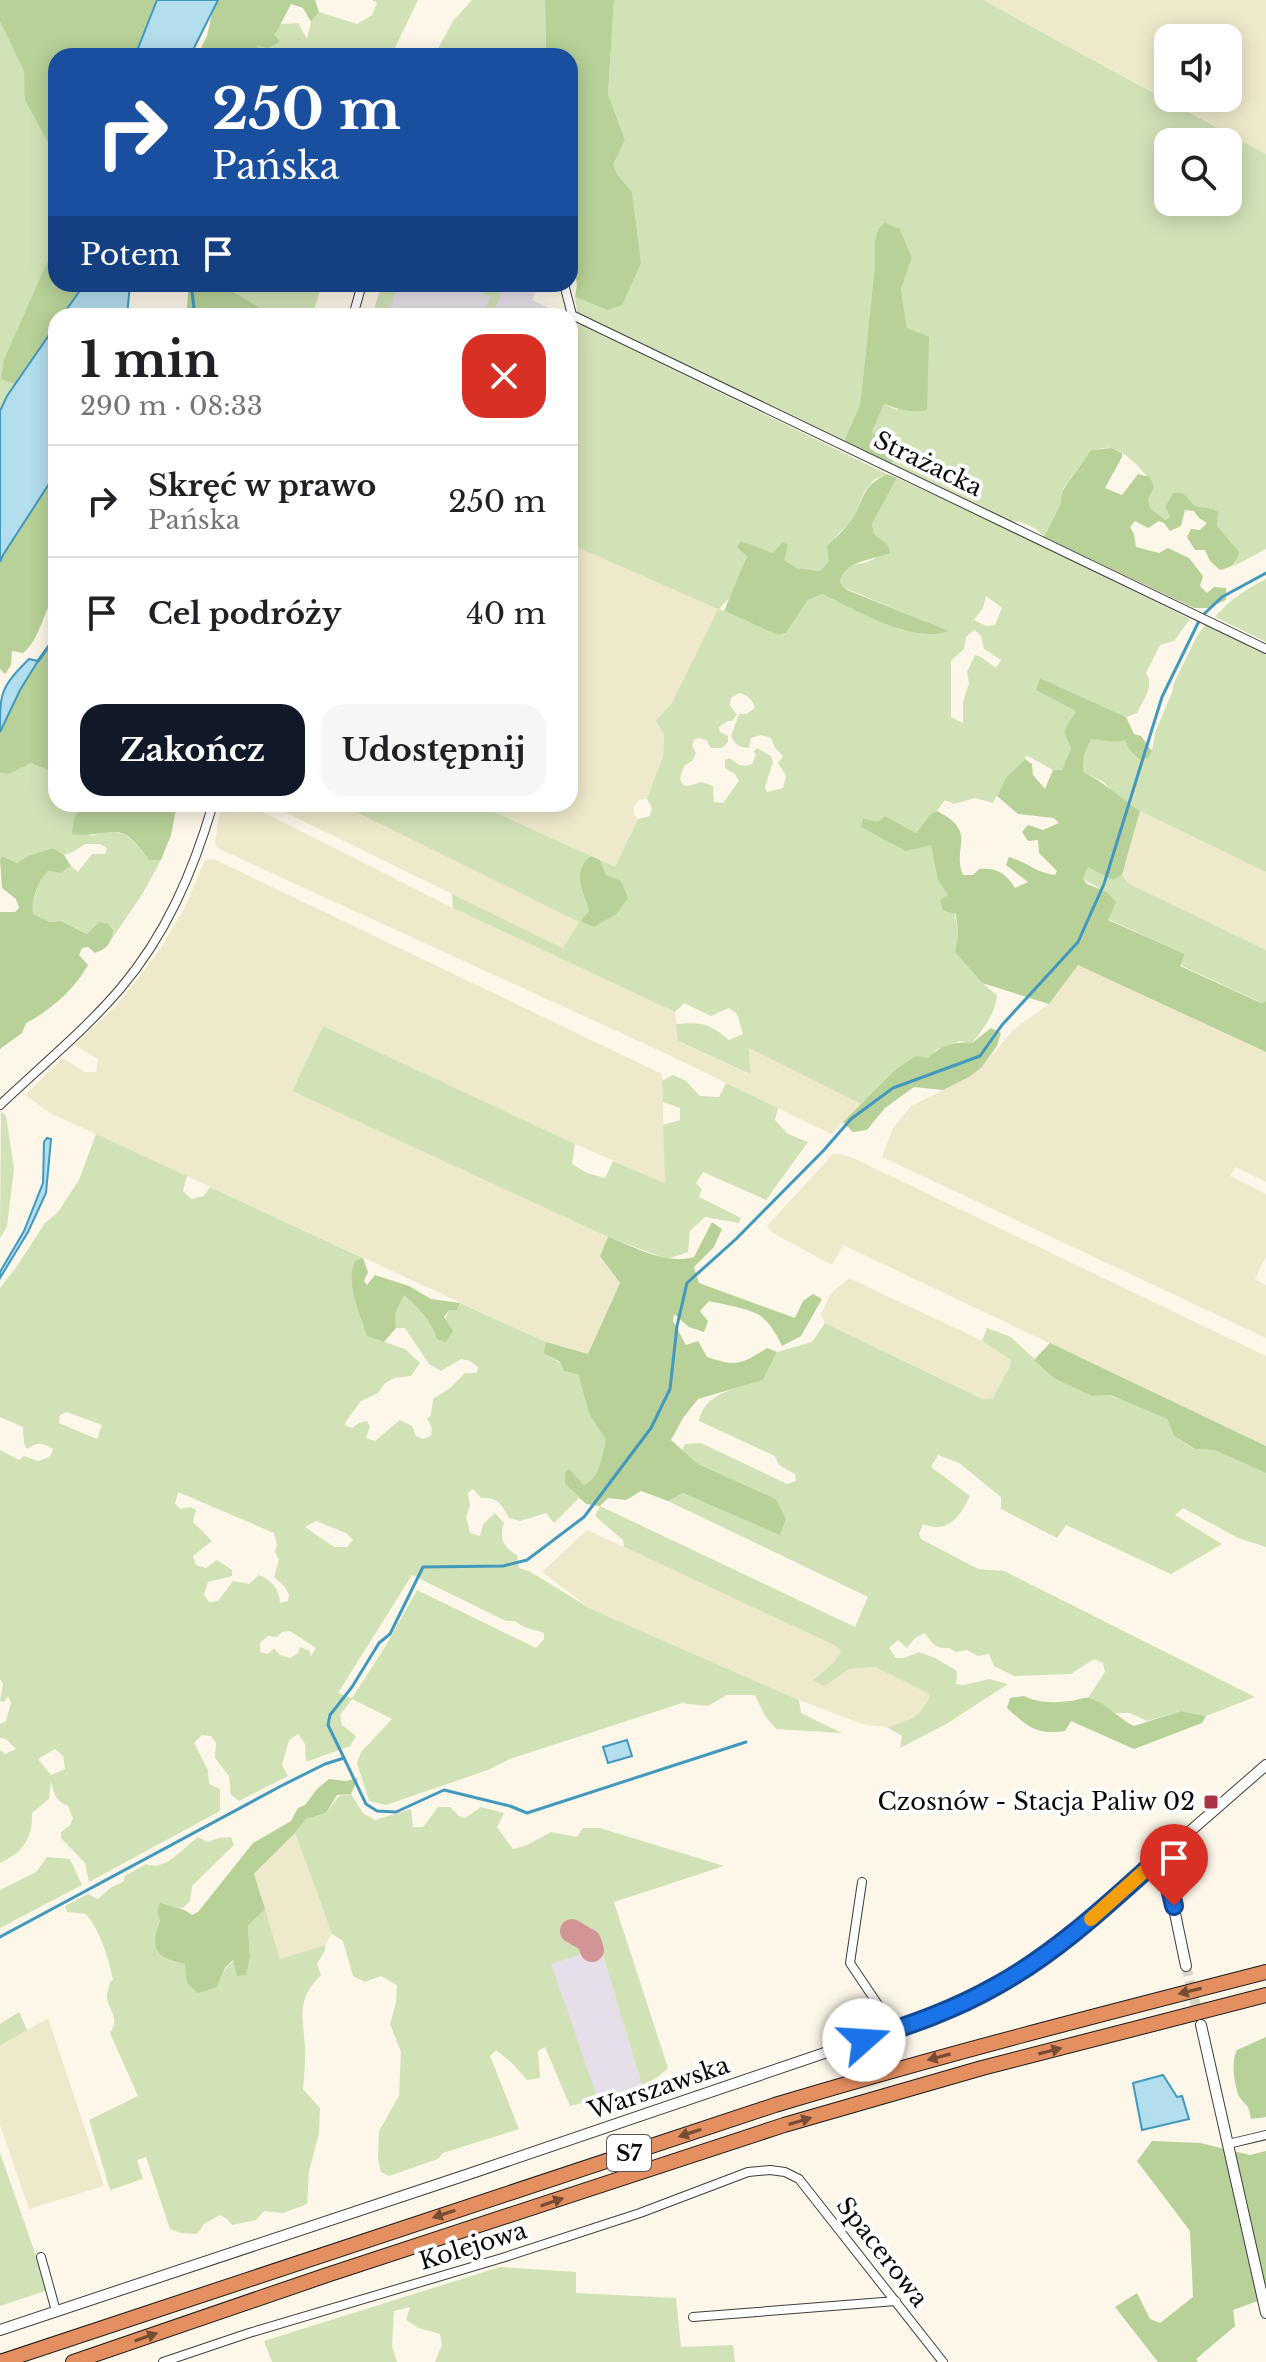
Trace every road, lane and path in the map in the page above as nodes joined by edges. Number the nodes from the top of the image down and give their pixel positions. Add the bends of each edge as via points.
1 (578, 318) edge
2 (1266, 649) edge
3 (211, 812) edge
4 (0, 1105) edge
5 (1266, 1765) edge
6 (1156, 1861) junction
7 (862, 1882) dead end
8 (1186, 1966) tunnel mouth
9 (1266, 1972) edge
10 (1266, 1995) edge
11 (1201, 2025) tunnel mouth
12 (895, 2030) junction
13 (1266, 2135) edge
14 (1228, 2144) junction
15 (785, 2172) joint
16 (41, 2257) dead end
17 (896, 2301) junction
18 (56, 2311) junction
19 (1266, 2313) edge
20 (693, 2317) dead end
21 (0, 2330) edge
22 (167, 2361) edge
23 (0, 2362) edge
24 (73, 2362) edge
25 (943, 2362) edge

1 - 2 street, Strażacka
3 - 4 street via 178,901 120,989
5 - 6 street, Warszawska
6 - 8 street via 1168,1880
6 - 12 street, Warszawska via 1028,1967 964,2003
7 - 12 street via 850,1963
9 -> 23 highway, S7 via 775,2105
24 -> 10 highway, S7 via 784,2125
11 - 14 street
12 - 18 street, Warszawska
13 - 14 street
14 - 19 street
15 - 17 street, Spacerowa via 799,2179
15 - 22 street, Kolejowa via 748,2172 502,2258
16 - 18 street
17 - 20 street
17 - 25 street, Spacerowa
18 - 21 street, Warszawska

